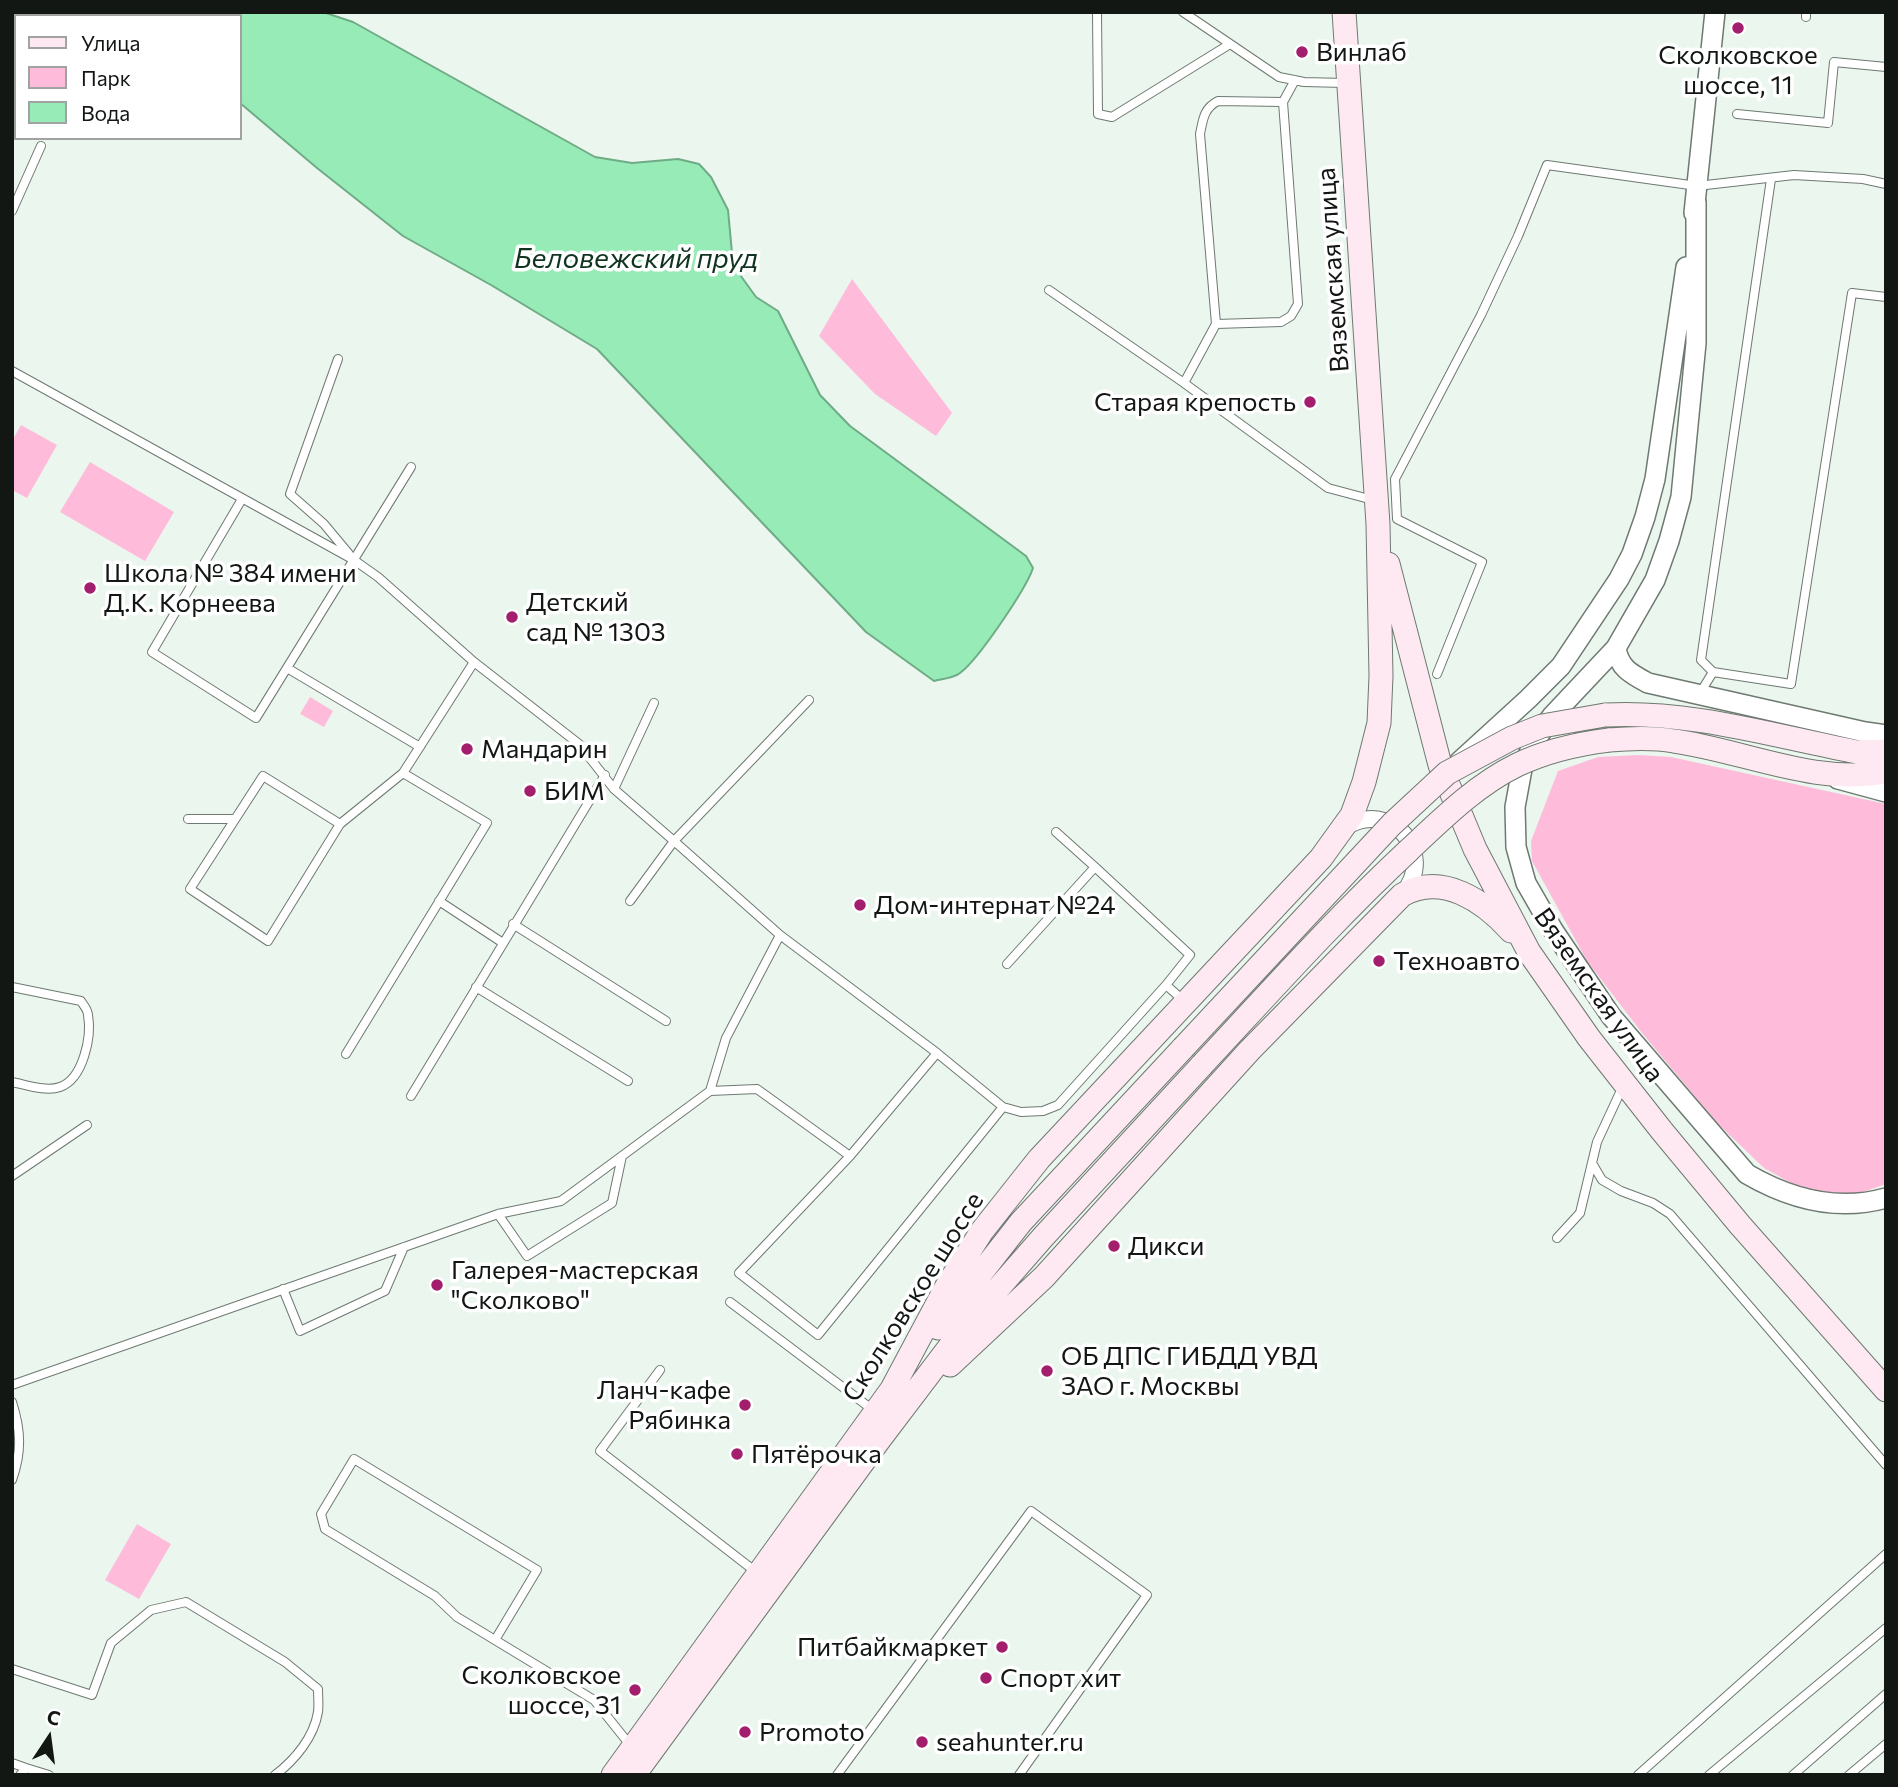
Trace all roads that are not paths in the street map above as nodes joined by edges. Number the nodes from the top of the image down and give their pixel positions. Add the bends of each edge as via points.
1 (1097, 12) edge
2 (1183, 12) edge
3 (1344, 12) edge
4 (1714, 12) edge
5 (1230, 44) junction
6 (1886, 67) edge
7 (1295, 80) junction
8 (1348, 83) junction
9 (1283, 102) junction
10 (1737, 114) dead end
11 (41, 146) dead end
12 (1771, 180) junction
13 (1886, 184) edge
14 (1697, 194) junction
15 (12, 211) edge
16 (1049, 290) dead end
17 (1886, 297) edge
18 (1216, 324) junction
19 (338, 359) dead end
20 (12, 371) edge
21 (1184, 383) junction
22 (411, 467) dead end
23 (242, 499) junction
24 (1377, 512) junction
25 (354, 560) junction
26 (1616, 648) junction
27 (474, 662) junction
28 (287, 668) junction
29 (1713, 672) junction
30 (1437, 674) dead end
31 (1699, 695) junction
32 (809, 700) dead end
33 (654, 704) dead end
34 (1886, 735) edge
35 (420, 747) junction
36 (1886, 751) edge
37 (1886, 772) edge
38 (403, 773) junction
39 (1447, 774) junction
40 (1820, 774) junction
41 (604, 775) junction
42 (614, 789) junction
43 (1886, 792) edge
44 (188, 819) dead end
45 (235, 819) junction
46 (1346, 823) junction
47 (340, 824) junction
48 (1056, 832) dead end
49 (674, 841) junction
50 (1095, 867) junction
51 (1402, 895) junction
52 (439, 901) junction
53 (630, 901) dead end
54 (513, 924) junction
55 (780, 935) junction
56 (503, 943) junction
57 (1529, 952) junction
58 (1007, 964) dead end
59 (1166, 985) junction
60 (12, 986) edge
61 (476, 987) junction
62 (1186, 1002) junction
63 (666, 1021) dead end
64 (937, 1053) junction
65 (346, 1054) dead end
66 (628, 1081) dead end
67 (12, 1082) edge
68 (1625, 1083) junction
69 (710, 1091) junction
70 (411, 1096) dead end
71 (1003, 1107) junction
72 (87, 1125) dead end
73 (622, 1156) junction
74 (850, 1156) junction
75 (1592, 1163) junction
76 (12, 1176) edge
77 (1886, 1198) edge
78 (498, 1214) junction
79 (1558, 1238) dead end
80 (404, 1247) junction
81 (283, 1289) junction
82 (730, 1303) dead end
83 (660, 1370) dead end
84 (12, 1385) edge
85 (892, 1390) junction
86 (1886, 1390) edge
87 (12, 1402) edge
88 (876, 1412) junction
89 (879, 1440) junction
90 (1886, 1465) edge
91 (12, 1480) edge
92 (1886, 1554) edge
93 (758, 1574) junction
94 (1886, 1628) edge
95 (495, 1640) junction
96 (12, 1669) edge
97 (1886, 1694) edge
98 (1886, 1744) edge
99 (637, 1762) edge
100 (12, 1763) edge
101 (23, 1772) edge
102 (50, 1775) edge
103 (275, 1775) edge
104 (613, 1775) edge
105 (837, 1775) edge
106 (1019, 1775) edge
107 (1639, 1775) edge
108 (1709, 1775) edge
109 (1793, 1775) edge
110 (1849, 1775) edge

1 - 5 lane via 1098,114 1112,117
2 - 5 lane
3 - 8 main road, Вяземская улица
4 - 14 street
5 - 7 lane via 1279,77
6 - 10 lane via 1834,62 1828,123
7 - 8 lane
7 - 9 lane
8 - 24 main road, Вяземская улица
9 - 18 lane via 1298,304 1281,323
9 - 18 lane via 1218,101 1204,115 1200,134
11 - 15 lane
12 - 13 lane via 1794,175
12 - 14 lane
12 - 29 lane via 1701,660
14 - 26 street via 1696,343 1681,497 1655,580
14 - 30 lane via 1547,165 1481,315 1395,479 1397,519 1482,562
14 - 39 street, bridge via 1654,479 1645,517 1619,579 1561,666
16 - 21 lane
17 - 29 lane via 1853,293 1791,684
18 - 21 lane
19 - 25 lane via 290,494 324,524
20 - 23 lane
21 - 24 lane via 1328,488
22 - 25 lane
23 - 25 lane
23 - 28 lane via 152,652 256,718
24 - 46 main road, Вяземская улица via 1379,723 1367,771
24 - 57 main road, Вяземская улица via 1440,765 1475,849
25 - 27 lane
25 - 28 lane
26 - 31 street via 1629,673 1648,683
26 - 77 street via 1552,716 1522,769 1515,807 1516,847 1526,883 1611,1016 1747,1174 1789,1195 1826,1203
27 - 35 lane
27 - 41 lane via 579,744
28 - 35 lane
29 - 31 lane
31 - 34 street
32 - 49 lane
33 - 42 lane
35 - 38 lane
36 - 39 main road, bridge via 1857,752 1641,713 1542,726
37 - 40 main road
38 - 47 lane
38 - 52 lane via 487,823
39 - 85 main road, bridge via 1392,824 1021,1222
40 - 43 street
40 - 89 main road, bridge via 1643,738 1558,750 1492,779 1363,892 1202,1065 976,1314
41 - 42 lane
41 - 54 lane
42 - 49 lane
44 - 45 lane
45 - 47 lane via 263,776
45 - 47 lane via 190,889 268,941
46 - 51 street via 1383,821 1403,832 1415,860 1411,882
46 - 62 main road, Сколковское шоссе via 1321,858
48 - 50 lane
49 - 53 lane
49 - 55 lane
50 - 58 lane
50 - 59 lane via 1190,955
51 - 57 main road via 1423,887 1469,896 1494,913
51 - 89 main road via 1249,1051 1044,1277 957,1358
52 - 56 lane
52 - 65 lane
54 - 56 lane
54 - 63 lane
55 - 64 lane
55 - 69 lane via 726,1038
56 - 61 lane
57 - 68 main road, Вяземская улица
59 - 62 lane
59 - 71 lane via 1058,1105 1021,1112
60 - 67 lane via 81,1001 88,1012 89,1032 75,1077 61,1087
61 - 66 lane
61 - 70 lane
62 - 85 main road, Сколковское шоссе via 1039,1159 982,1231
64 - 71 lane
64 - 74 lane
68 - 75 lane
68 - 86 main road, Вяземская улица via 1740,1226
69 - 73 lane
69 - 74 lane via 757,1089
71 - 74 lane via 818,1335 739,1273
72 - 76 lane
73 - 78 lane via 561,1201
73 - 78 lane via 612,1203 527,1256
75 - 79 lane via 1580,1213
75 - 90 lane via 1602,1180 1670,1214
78 - 80 lane
80 - 81 lane
80 - 81 lane via 385,1291 300,1331
81 - 84 lane
82 - 88 lane
83 - 93 lane via 600,1451
85 - 88 main road, Сколковское шоссе
87 - 91 lane via 21,1438
88 - 93 main road, Сколковское шоссе
89 - 99 main road, Сколковское шоссе
92 - 107 lane
93 - 99 main road, Сколковское шоссе
94 - 108 lane
95 - 95 lane via 537,1570 354,1459 321,1514 324,1530 435,1596 457,1617
95 - 99 lane via 594,1700
96 - 103 lane via 92,1695 111,1643 151,1610 186,1602 285,1662 318,1689 318,1713 304,1745
97 - 109 lane
98 - 110 lane
99 - 104 main road, Сколковское шоссе
100 - 101 lane
101 - 102 lane
105 - 106 lane via 1031,1511 1147,1595

